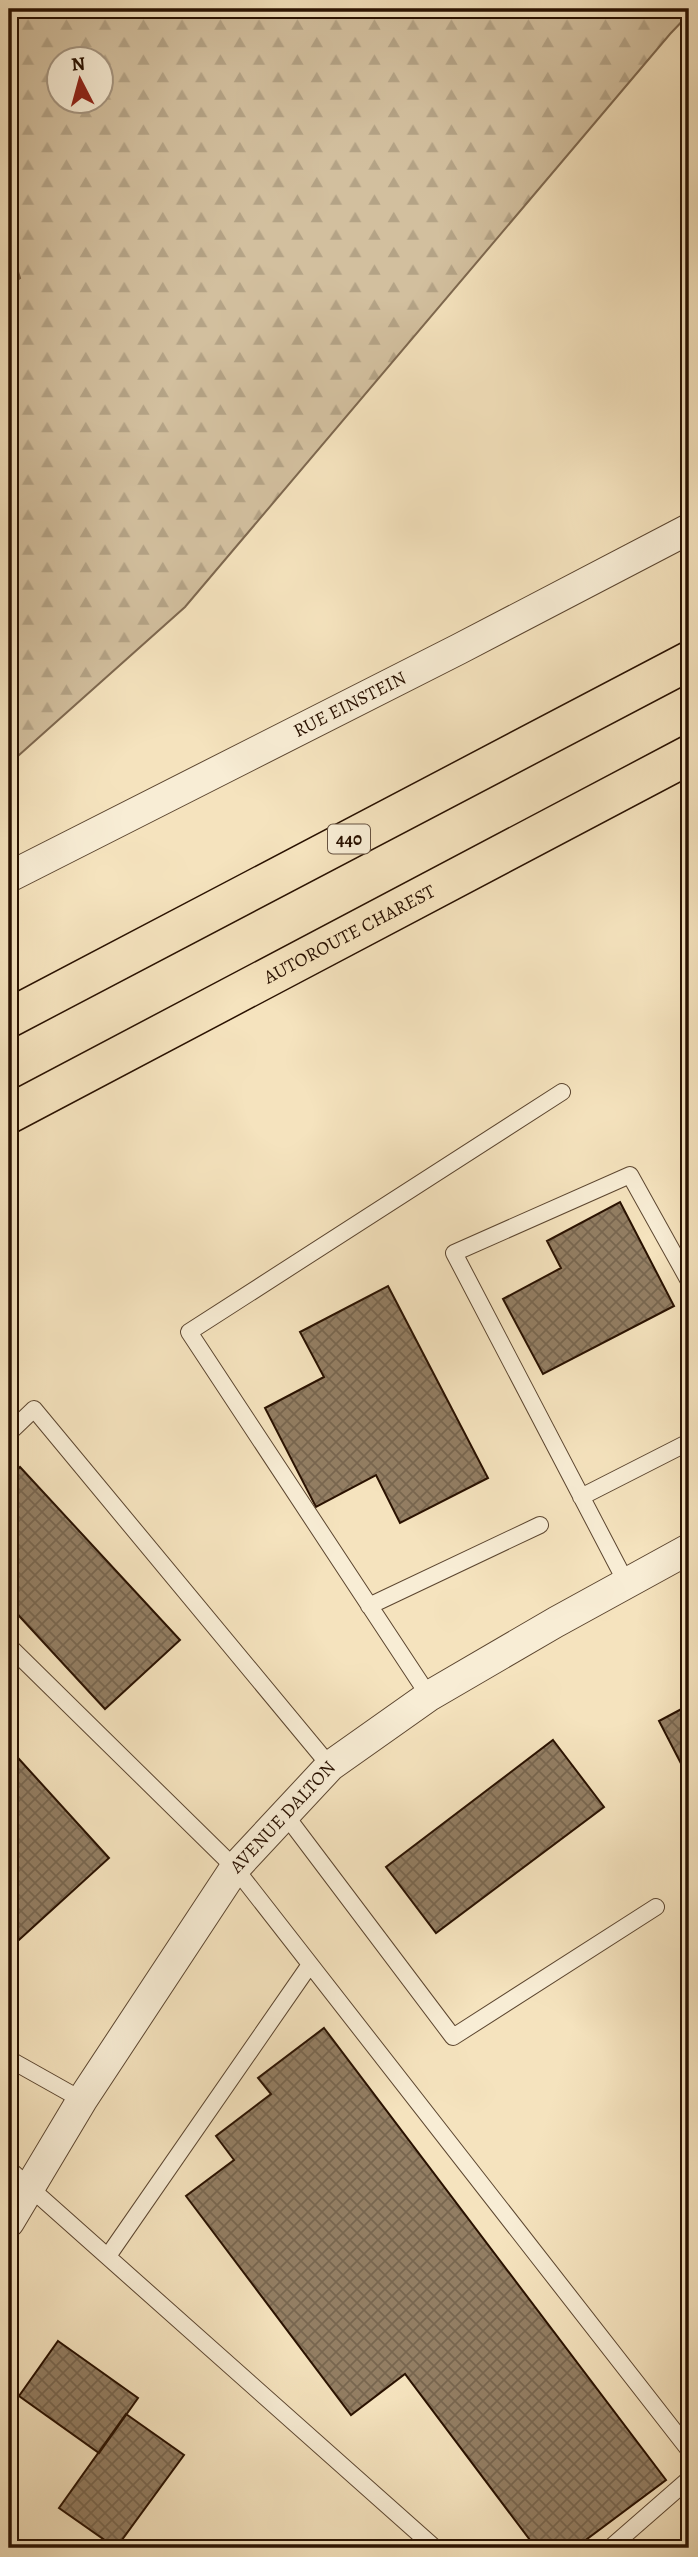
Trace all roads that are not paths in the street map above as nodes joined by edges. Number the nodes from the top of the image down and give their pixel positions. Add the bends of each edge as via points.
1 (689, 529) edge
2 (689, 661) edge
3 (689, 755) edge
4 (9, 877) edge
5 (9, 1018) edge
6 (139, 1046) junction
7 (562, 1092) dead end
8 (9, 1114) edge
9 (9, 1133) edge
10 (689, 1281) edge
11 (9, 1433) edge
12 (689, 1442) edge
13 (581, 1497) junction
14 (540, 1525) dead end
15 (689, 1549) edge
16 (628, 1584) junction
17 (369, 1606) junction
18 (9, 1646) edge
19 (429, 1696) junction
20 (330, 1766) junction
21 (284, 1813) junction
22 (234, 1868) junction
23 (656, 1907) dead end
24 (309, 1966) junction
25 (9, 2059) edge
26 (82, 2100) junction
27 (20, 2178) edge
28 (9, 2222) edge
29 (108, 2256) junction
30 (689, 2450) edge
31 (689, 2479) edge
32 (435, 2548) edge
33 (610, 2548) edge

1 - 4 street, RUE EINSTEIN
2 - 5 highway, 440
3 - 6 highway, AUTOROUTE CHAREST
6 - 8 highway, AUTOROUTE CHAREST
6 - 9 highway
7 - 17 lane via 189,1332
10 - 13 lane via 630,1175 454,1253
11 - 20 lane via 34,1409
12 - 13 lane
13 - 16 lane
14 - 17 lane
15 - 16 street, AVENUE DALTON
16 - 19 street, AVENUE DALTON
17 - 19 lane
18 - 22 lane
19 - 20 street, AVENUE DALTON
20 - 21 street, AVENUE DALTON
21 - 22 street, AVENUE DALTON
21 - 23 lane via 453,2038
22 - 24 lane
22 - 26 street, AVENUE DALTON
24 - 29 lane
24 - 30 lane
25 - 26 lane
26 - 27 street, AVENUE DALTON
27 - 28 street, AVENUE DALTON
27 - 29 lane
29 - 32 lane
31 - 33 lane

